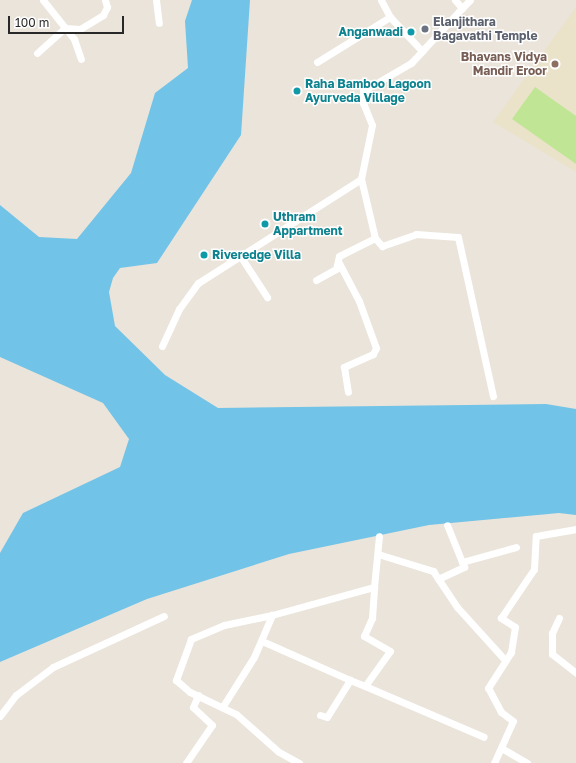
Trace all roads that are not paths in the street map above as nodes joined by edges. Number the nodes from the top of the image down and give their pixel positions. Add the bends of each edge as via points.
1 (43, 0) edge
2 (105, 0) edge
3 (156, 0) edge
4 (381, 0) edge
5 (455, 0) edge
6 (470, 0) edge
7 (462, 8) junction
8 (390, 17) junction
9 (160, 23) dead end
10 (64, 28) junction
11 (422, 51) junction
12 (37, 53) dead end
13 (81, 59) dead end
14 (317, 62) dead end
15 (361, 179) junction
16 (375, 238) junction
17 (241, 258) junction
18 (339, 263) junction
19 (316, 280) dead end
20 (267, 297) dead end
21 (162, 346) dead end
22 (348, 392) dead end
23 (493, 396) dead end
24 (447, 525) dead end
25 (576, 529) edge
26 (379, 536) dead end
27 (516, 547) dead end
28 (378, 554) junction
29 (462, 562) junction
30 (438, 579) junction
31 (374, 587) junction
32 (272, 614) junction
33 (164, 616) dead end
34 (559, 618) dead end
35 (262, 641) junction
36 (505, 660) junction
37 (576, 673) edge
38 (350, 680) junction
39 (365, 686) junction
40 (198, 695) junction
41 (223, 706) junction
42 (320, 715) dead end
43 (0, 716) edge
44 (484, 737) dead end
45 (503, 749) junction
46 (186, 763) edge
47 (299, 763) edge
48 (494, 763) edge
49 (527, 763) edge

1 - 10 street
2 - 10 street via 108,7 103,15 80,29
3 - 9 street
4 - 8 street
5 - 7 street
6 - 7 street
7 - 11 street
8 - 11 street
8 - 14 street
10 - 12 street
10 - 13 street
11 - 15 street via 411,63 363,92 363,103 372,125
15 - 16 street
15 - 17 street
16 - 18 street via 339,256
16 - 23 street via 382,246 416,234 458,237
17 - 20 street
17 - 21 street via 198,283 179,309
18 - 19 street via 336,269
18 - 22 street via 359,301 376,348 373,354 344,367
24 - 29 street
25 - 36 street via 536,536 534,569 501,618 515,627
26 - 28 street
27 - 29 street
28 - 30 street via 433,572
28 - 31 street
29 - 30 street via 464,567
30 - 36 street via 457,607
31 - 32 street
31 - 39 street via 372,618 364,636 390,651
32 - 35 street
32 - 40 street via 224,625 186,644 176,680
33 - 43 street via 53,667 16,695
34 - 37 street via 552,633 552,654
35 - 38 street
35 - 41 street
36 - 45 street via 488,688 502,712 513,721 502,744
38 - 39 street
38 - 42 street via 327,717
39 - 44 street
40 - 41 street
40 - 46 street via 193,707 212,725
41 - 47 street via 248,723 279,752
45 - 48 street
45 - 49 street

